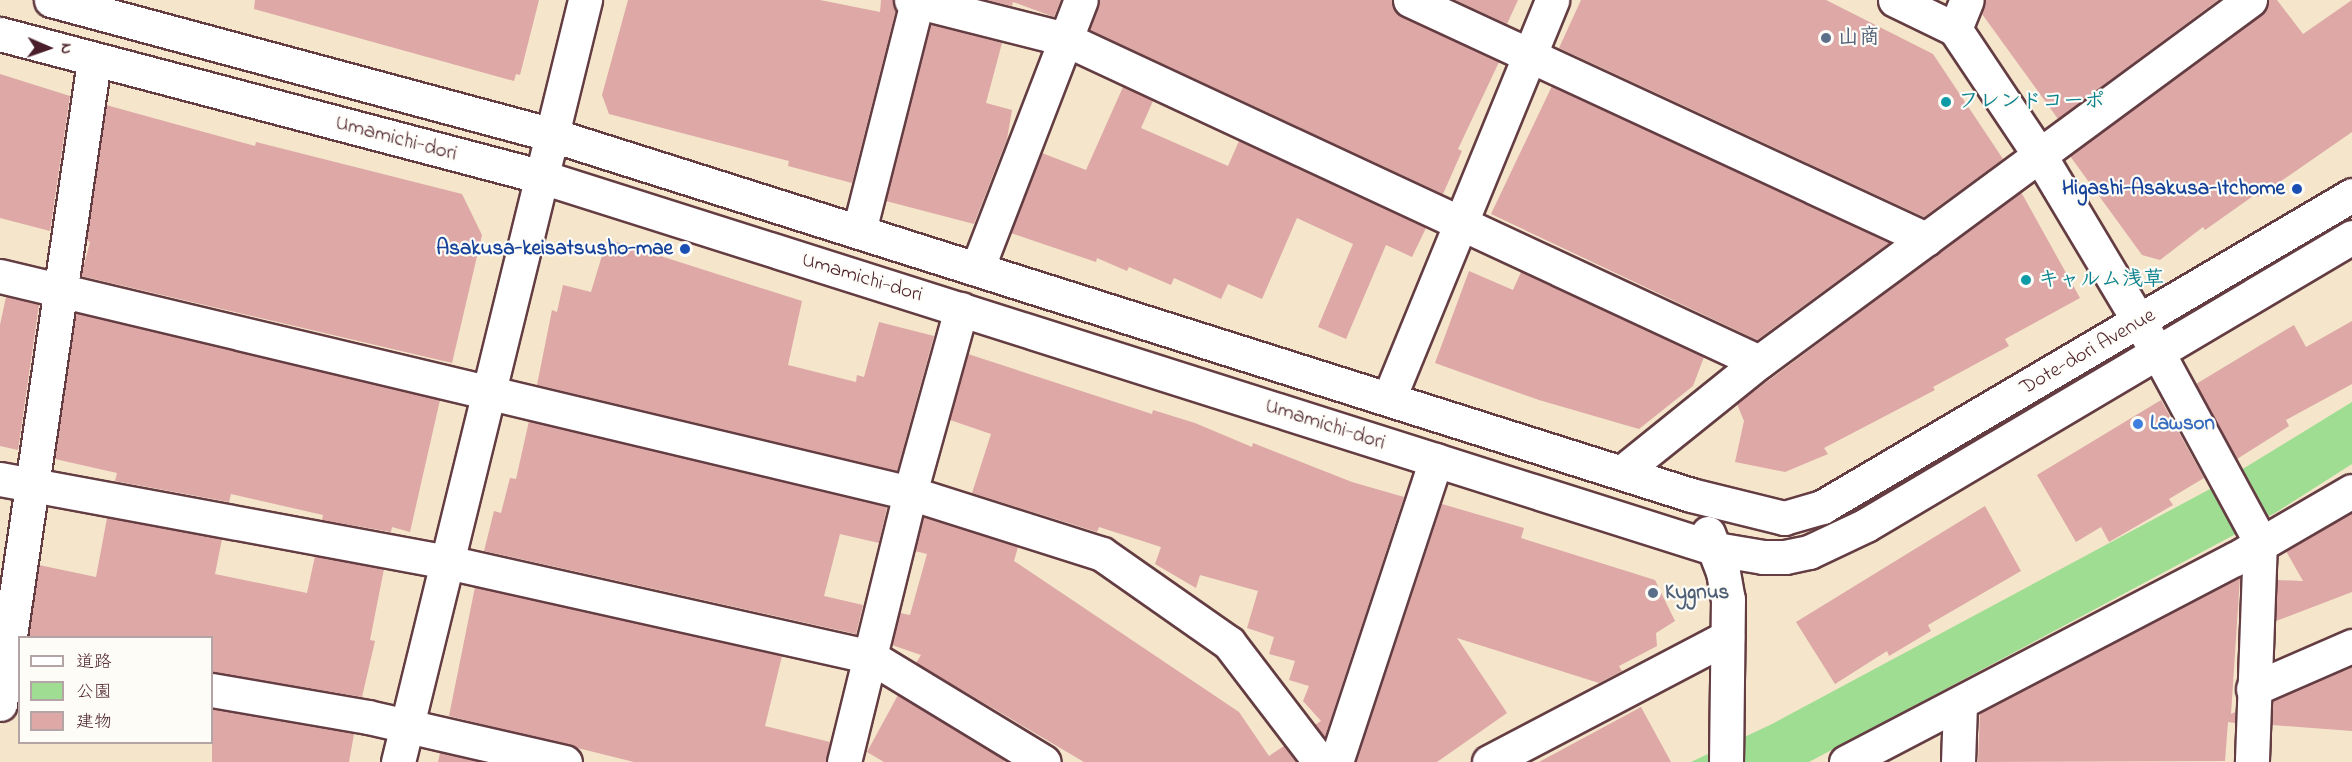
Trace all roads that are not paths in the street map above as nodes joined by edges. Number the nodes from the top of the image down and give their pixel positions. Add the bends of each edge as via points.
1 (51, 0) edge
2 (585, 0) edge
3 (1081, 0) edge
4 (1410, 0) edge
5 (1552, 0) edge
6 (1895, 0) edge
7 (2250, 0) edge
8 (927, 2) edge
9 (94, 6) edge
10 (1961, 14) edge
11 (0, 34) edge
12 (1065, 39) junction
13 (1530, 54) junction
14 (94, 61) junction
15 (549, 134) junction
16 (2040, 156) junction
17 (539, 177) junction
18 (2352, 195) edge
19 (1460, 223) junction
20 (859, 231) junction
21 (2352, 237) edge
22 (1926, 239) junction
23 (977, 269) junction
24 (0, 276) edge
25 (57, 293) junction
26 (961, 309) junction
27 (2139, 322) junction
28 (2158, 352) junction
29 (1759, 362) junction
30 (488, 392) junction
31 (1389, 398) junction
32 (1436, 460) junction
33 (1622, 472) junction
34 (0, 479) edge
35 (33, 485) junction
36 (2352, 491) edge
37 (910, 493) junction
38 (1691, 495) junction
39 (1808, 513) junction
40 (2260, 541) junction
41 (1716, 549) junction
42 (1763, 557) junction
43 (447, 562) junction
44 (1728, 599) junction
45 (1727, 637) junction
46 (2352, 646) edge
47 (9, 655) edge
48 (871, 657) junction
49 (2253, 689) junction
50 (213, 690) edge
51 (0, 704) edge
52 (1960, 704) junction
53 (407, 725) junction
54 (398, 762) edge
55 (565, 762) edge
56 (844, 762) edge
57 (1044, 762) edge
58 (1320, 762) edge
59 (1336, 762) edge
60 (1489, 762) edge
61 (1726, 762) edge
62 (1846, 762) edge
63 (1958, 762) edge
64 (2252, 762) edge

1 - 9 street, Umamichi-dori
2 - 15 street
3 - 12 street
4 - 13 street
5 - 13 street
6 - 10 street
7 - 16 street
8 - 12 street
8 - 20 street
9 - 15 street, Umamichi-dori
10 - 16 street
11 - 14 street, Umamichi-dori
12 - 19 street
12 - 23 street
13 - 19 street
13 - 22 street
14 - 17 street, Umamichi-dori
14 - 25 street
15 - 17 street
15 - 20 street, Umamichi-dori
16 - 22 street
16 - 27 street
17 - 26 street, Umamichi-dori
17 - 30 street
18 - 27 street, Dote-dori Avenue
19 - 29 street
19 - 31 street
20 - 23 street, Umamichi-dori
21 - 28 street, Dote-dori Avenue
22 - 29 street
23 - 31 street, Umamichi-dori
24 - 25 street
25 - 30 street
25 - 35 street
26 - 32 street, Umamichi-dori
26 - 37 street
27 - 28 street
27 - 39 street, Dote-dori Avenue
28 - 40 street
28 - 42 street, Dote-dori Avenue via 1866,525 1809,552
29 - 33 street
30 - 37 street
30 - 43 street
31 - 33 street, Umamichi-dori
32 - 41 street, Umamichi-dori
32 - 59 street
33 - 38 street, Umamichi-dori
34 - 35 street
35 - 43 street
35 - 47 street
36 - 40 street
37 - 48 street
37 - 58 street via 1102,554 1229,643
38 - 39 street, Umamichi-dori via 1785,518
38 - 41 street
39 - 42 street
40 - 49 street
40 - 52 street via 2235,559
41 - 42 street, Dote-dori Avenue
41 - 44 street
42 - 44 street
43 - 48 street
43 - 53 street
44 - 45 street
45 - 60 street
45 - 61 street
46 - 49 street
47 - 51 street
48 - 56 street
48 - 57 street
49 - 64 street
50 - 53 street
52 - 62 street
52 - 63 street
53 - 54 street
53 - 55 street

